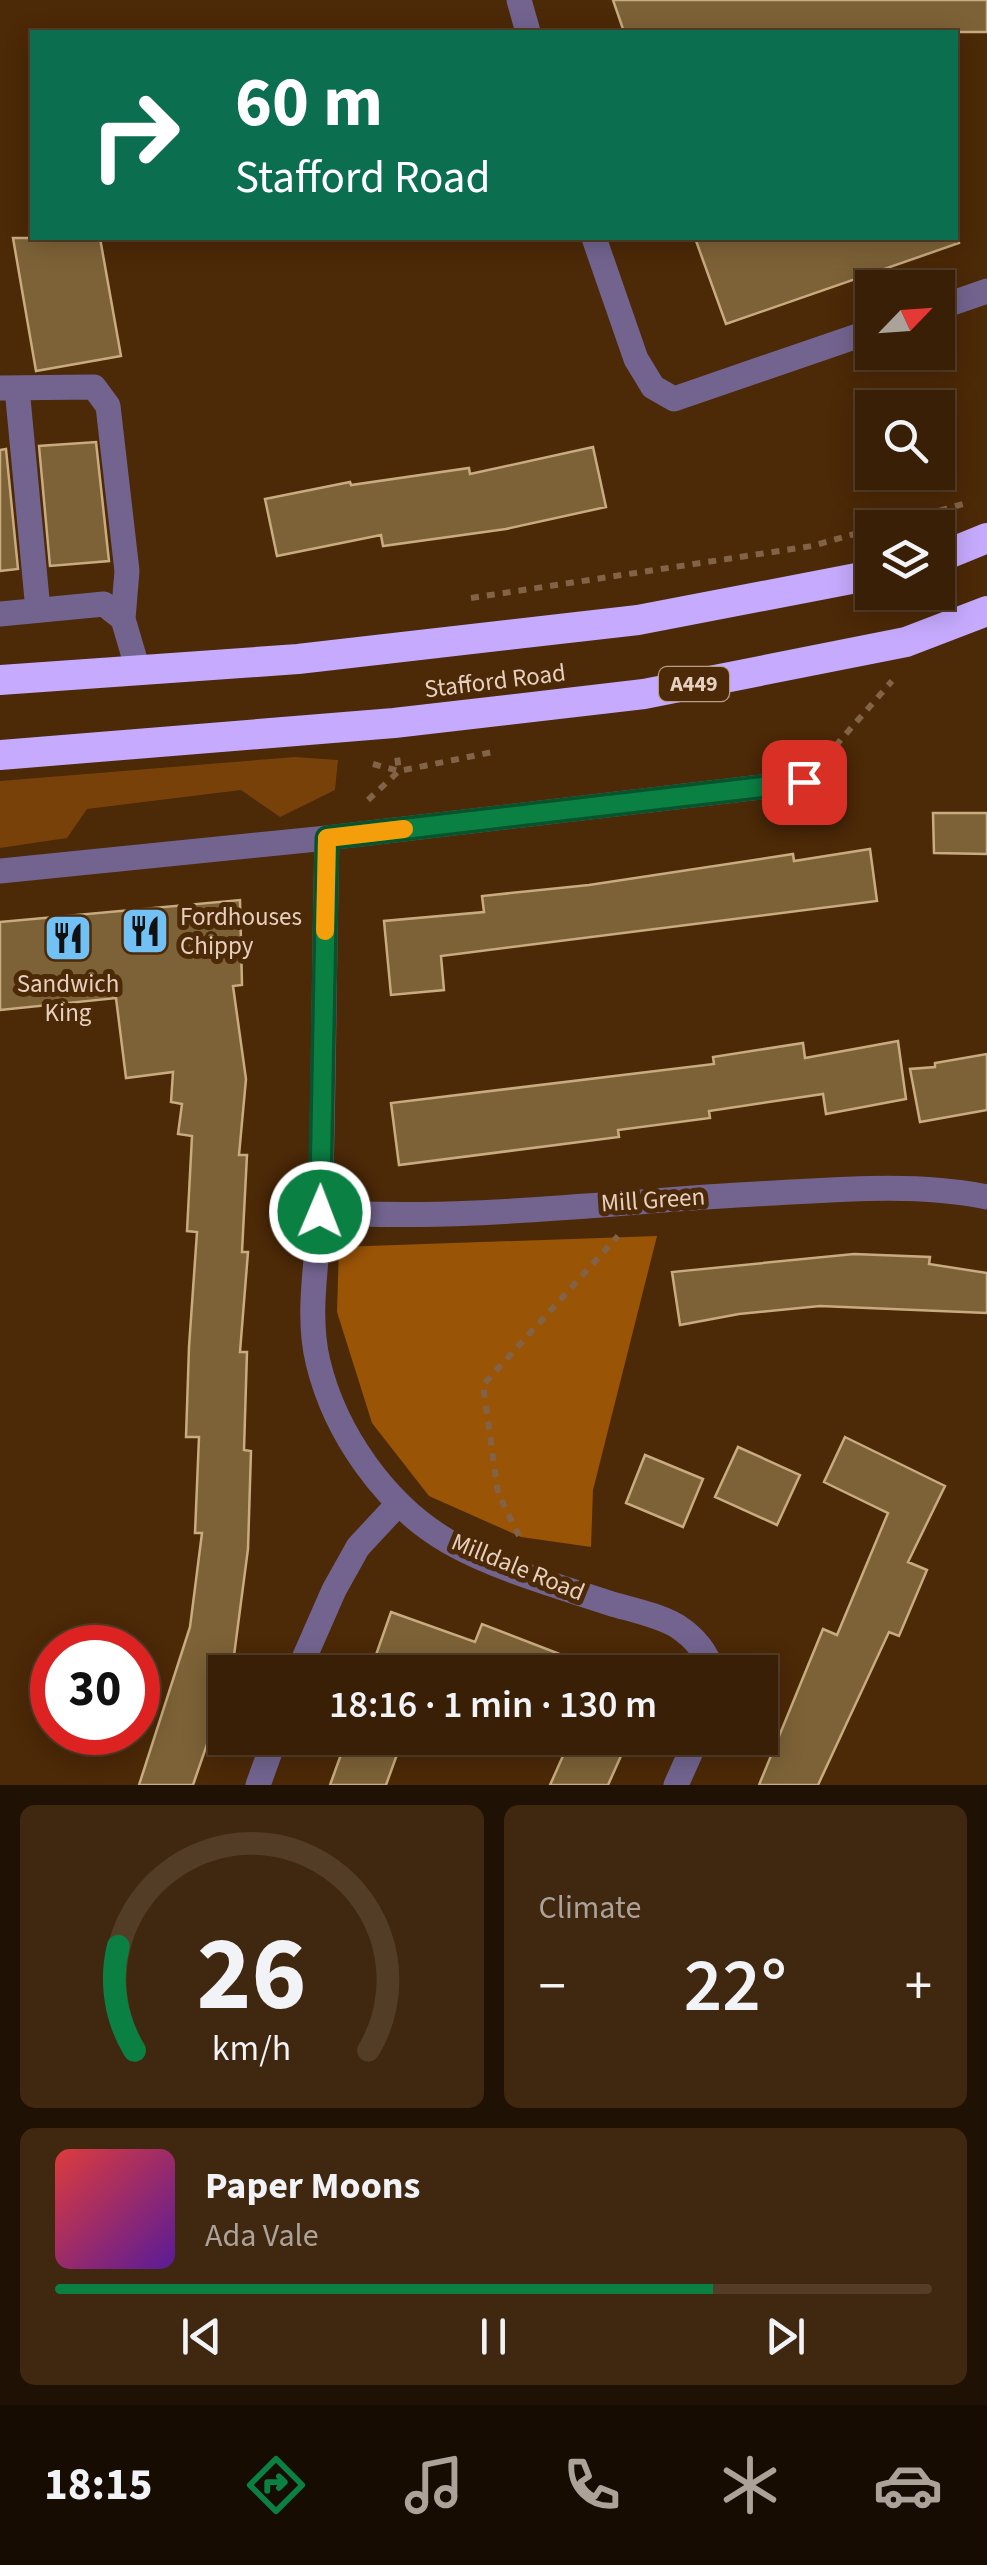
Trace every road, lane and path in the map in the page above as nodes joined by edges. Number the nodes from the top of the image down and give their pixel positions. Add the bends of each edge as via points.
1 (519, 0) edge
2 (527, 30) edge
3 (595, 240) edge
4 (987, 291) edge
5 (955, 302) edge
6 (855, 337) edge
7 (8, 388) edge
8 (978, 500) dead end
9 (941, 510) edge
10 (855, 534) edge
11 (987, 538) edge
12 (955, 551) edge
13 (855, 579) edge
14 (462, 600) dead end
15 (38, 610) junction
16 (987, 612) edge
17 (0, 614) edge
18 (123, 619) junction
19 (903, 669) dead end
20 (138, 670) junction
21 (0, 680) edge
22 (0, 755) edge
23 (804, 782) joint
24 (327, 838) junction
25 (0, 871) edge
26 (987, 1196) edge
27 (653, 1198) junction
28 (320, 1212) junction
29 (398, 1504) junction
30 (539, 1580) junction
31 (305, 1655) edge
32 (706, 1655) edge
33 (269, 1755) edge
34 (689, 1755) edge
35 (258, 1785) edge
36 (676, 1785) edge

1 - 2 street
3 - 6 street via 636,358 654,388 674,399
4 - 5 street
7 - 15 street
7 - 18 street via 94,387 108,406 126,571
8 - 9 path
10 - 14 path
11 - 12 highway
13 - 20 highway, Stafford Road via 638,620
15 - 17 street
15 - 18 street via 104,604
16 - 22 highway, Stafford Road / A449 via 906,642 644,694 394,724
18 - 20 street
19 - 23 path
20 - 21 highway, Stafford Road
23 - 24 street
24 - 25 street
24 - 28 street, Milldale Road
26 - 27 street, Mill Green via 862,1188
27 - 28 street, Mill Green via 477,1215
27 - 30 path via 483,1385 498,1493
28 - 29 street, Milldale Road via 313,1308 317,1361 360,1457
29 - 30 street, Milldale Road via 449,1542
29 - 31 street via 358,1547
30 - 32 street, Milldale Road via 674,1624
33 - 35 street
34 - 36 street

